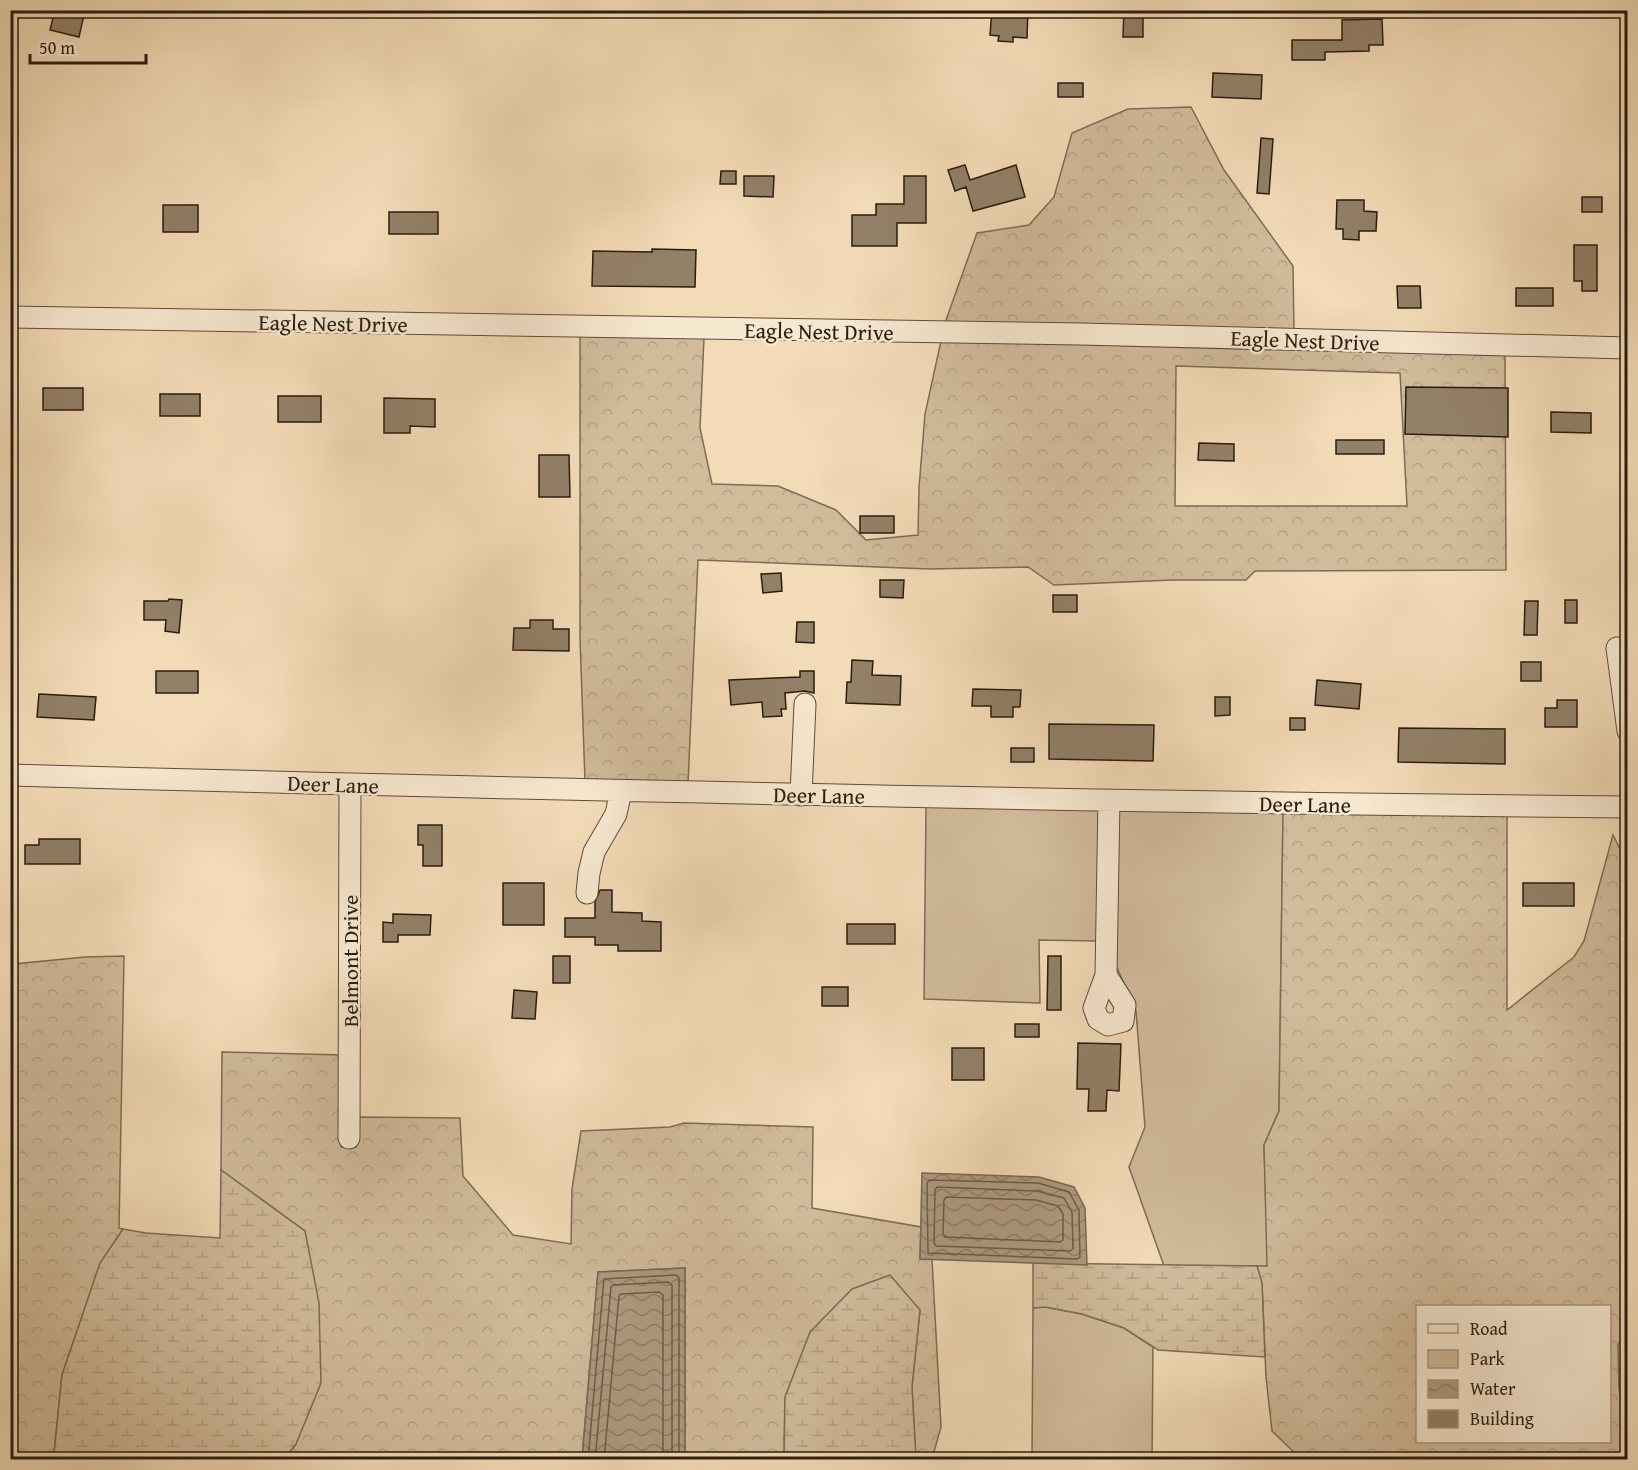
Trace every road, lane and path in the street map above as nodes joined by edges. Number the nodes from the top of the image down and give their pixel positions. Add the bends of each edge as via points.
1 (10, 317) edge
2 (1628, 348) edge
3 (1617, 648) dead end
4 (805, 704) dead end
5 (1628, 731) edge
6 (10, 775) edge
7 (350, 784) junction
8 (621, 791) junction
9 (801, 795) junction
10 (1109, 800) junction
11 (1628, 807) edge
12 (587, 892) dead end
13 (1106, 975) dead end
14 (349, 1138) dead end

1 - 2 street, Eagle Nest Drive via 1082,334
3 - 5 street
4 - 9 street
6 - 7 street, Deer Lane
7 - 8 street, Deer Lane
7 - 14 street, Belmont Drive
8 - 9 street, Deer Lane
8 - 12 street via 616,814 594,852
9 - 10 street, Deer Lane
10 - 11 street, Deer Lane
10 - 13 street

